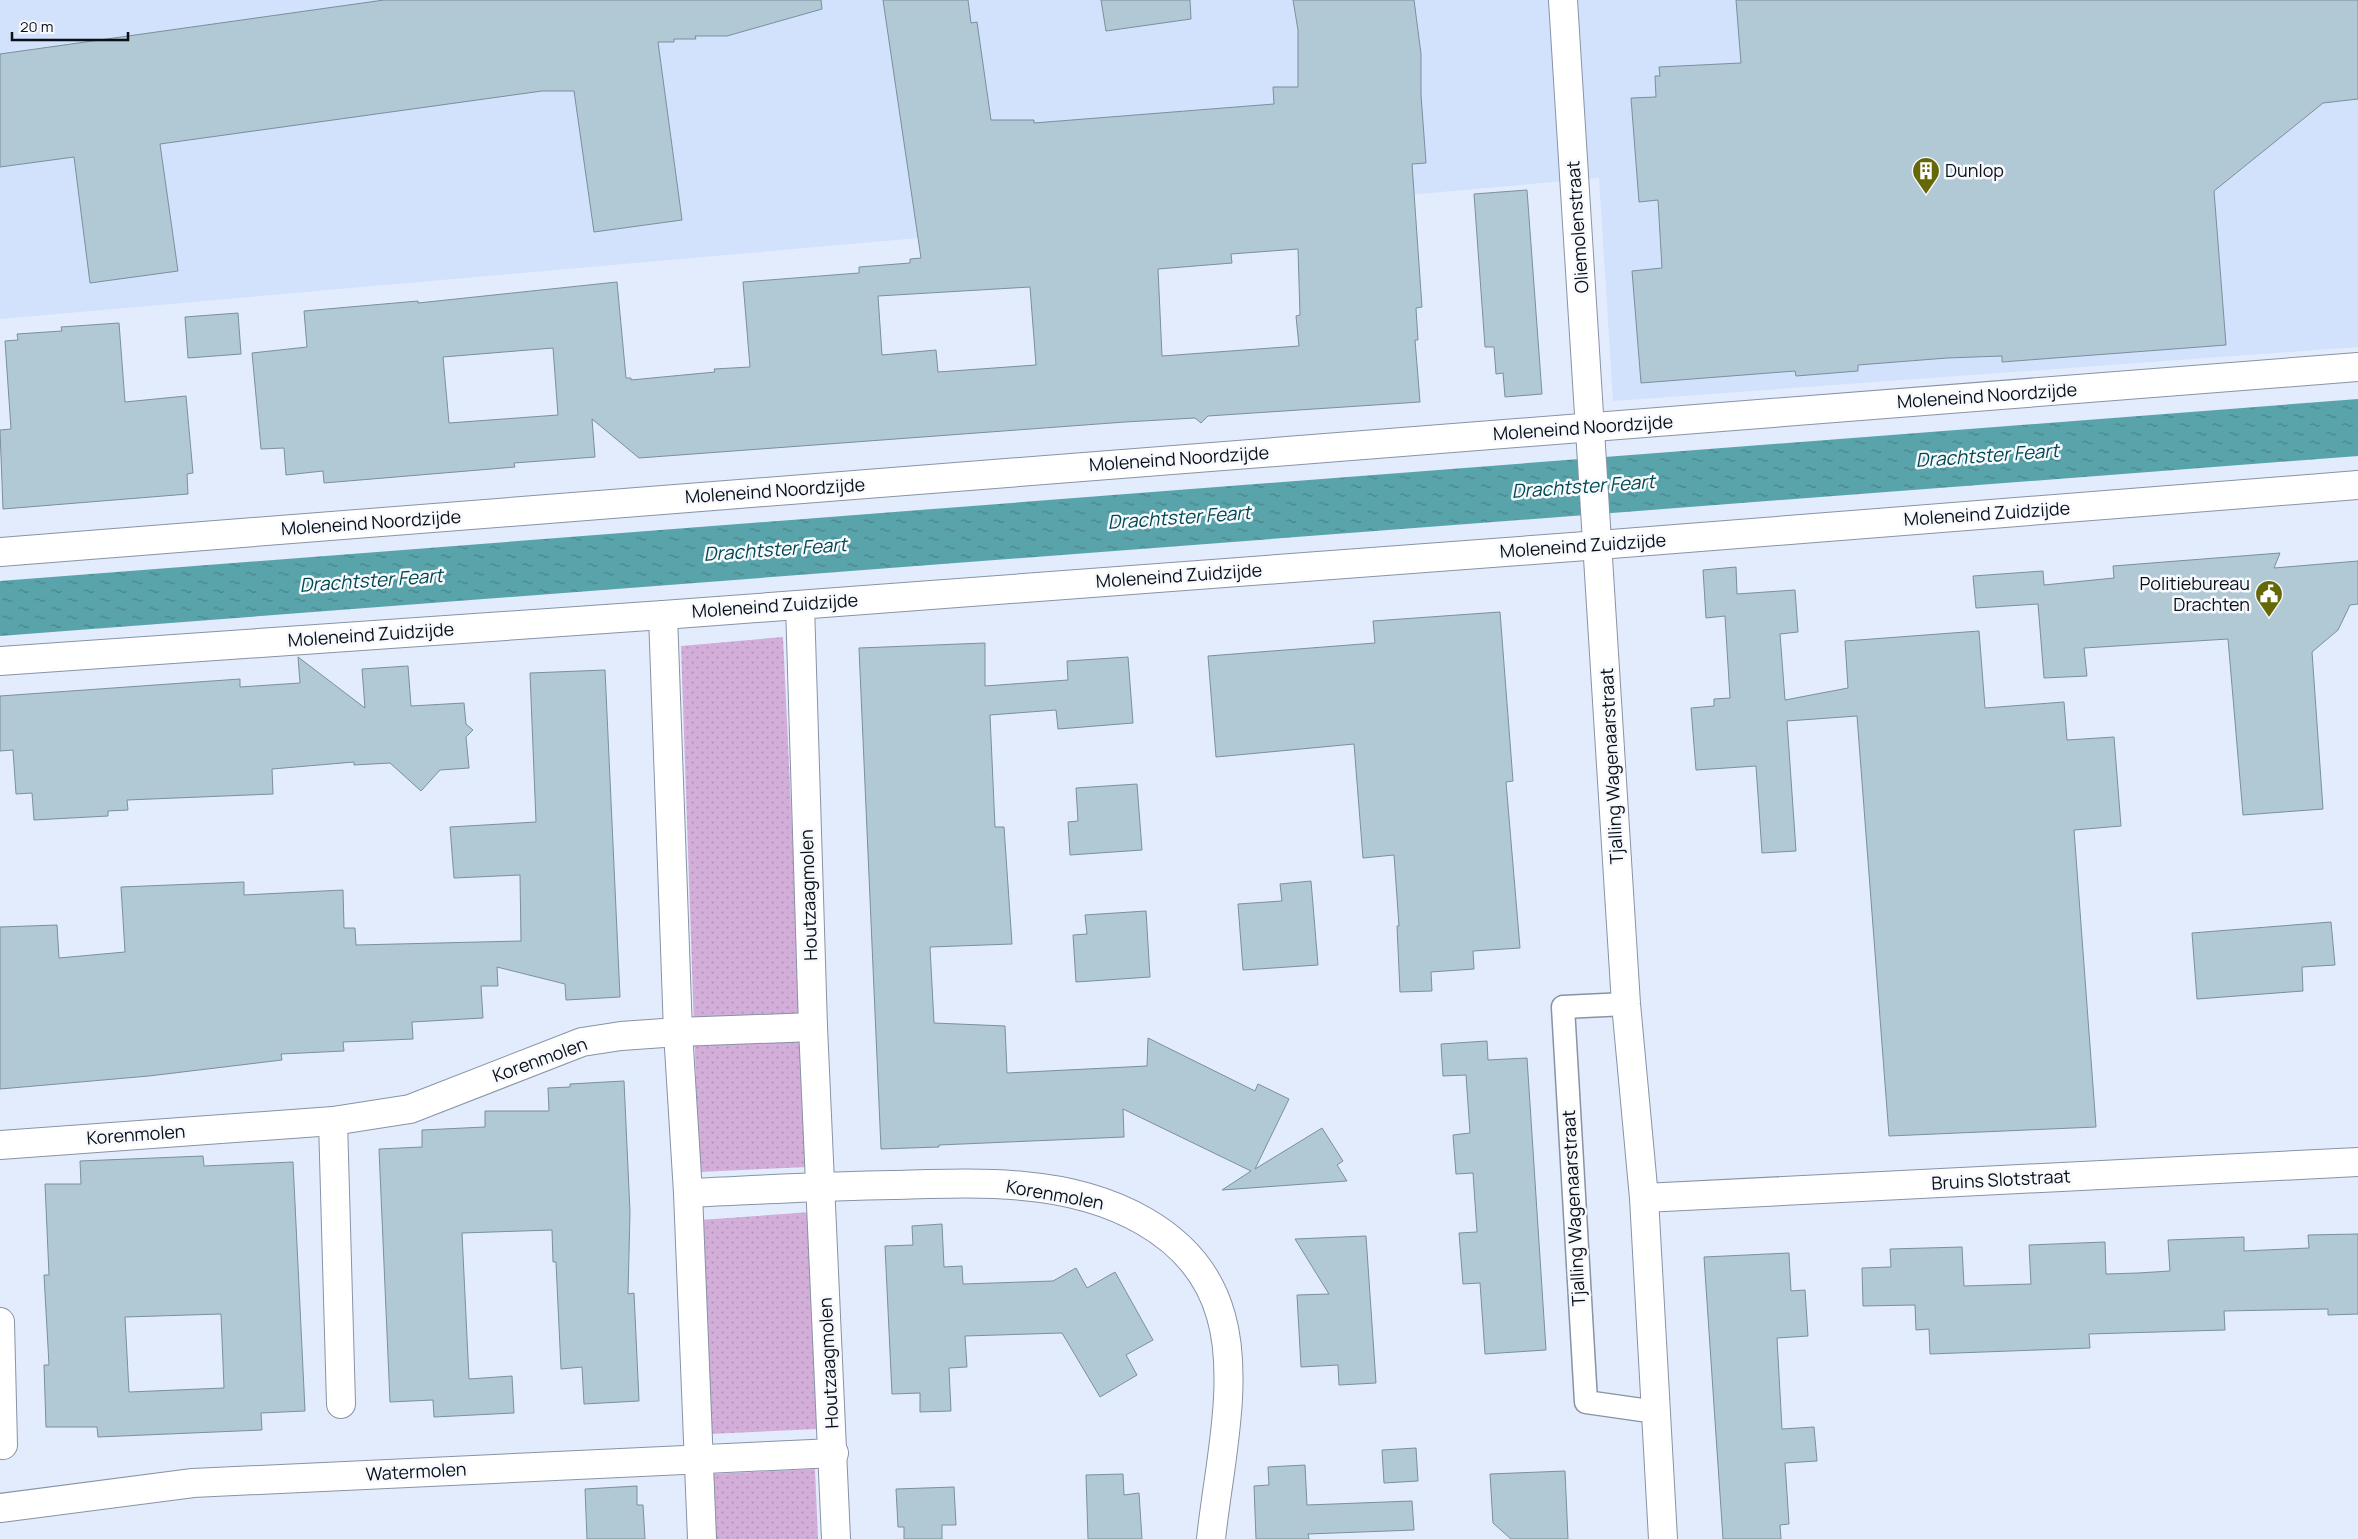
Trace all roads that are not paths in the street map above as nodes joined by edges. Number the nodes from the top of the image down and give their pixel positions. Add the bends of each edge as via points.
1 (1563, 0) edge
2 (2358, 367) edge
3 (1590, 440) junction
4 (2358, 485) edge
5 (1598, 537) junction
6 (0, 552) edge
7 (800, 604) junction
8 (663, 615) junction
9 (0, 660) edge
10 (1626, 1004) junction
11 (813, 1027) junction
12 (678, 1032) junction
13 (333, 1121) junction
14 (0, 1145) edge
15 (2358, 1162) edge
16 (821, 1186) junction
17 (688, 1193) junction
18 (1644, 1198) junction
19 (0, 1322) edge
20 (341, 1404) dead end
21 (1656, 1412) junction
22 (3, 1446) dead end
23 (834, 1452) junction
24 (698, 1458) junction
25 (0, 1508) edge
26 (702, 1539) edge
27 (836, 1539) edge
28 (1211, 1539) edge
29 (1663, 1539) edge

1 - 3 street, Oliemolenstraat
2 - 3 street, Moleneind Noordzijde
3 - 5 street, Oliemolenstraat
3 - 6 street, Moleneind Noordzijde
4 - 5 street, Moleneind Zuidzijde
5 - 7 street, Moleneind Zuidzijde
5 - 10 street, Tjalling Wagenaarstraat
7 - 8 street, Moleneind Zuidzijde
7 - 11 street, Houtzaagmolen
8 - 9 street, Moleneind Zuidzijde
8 - 12 street
10 - 18 street, Tjalling Wagenaarstraat
10 - 21 lane, Tjalling Wagenaarstraat via 1563,1007 1586,1402
11 - 12 street, Korenmolen
11 - 16 street, Houtzaagmolen
12 - 13 street, Korenmolen via 582,1042 410,1109
12 - 17 street
13 - 14 street, Korenmolen
13 - 20 street
15 - 18 street, Bruins Slotstraat
16 - 17 street
16 - 23 street, Houtzaagmolen
16 - 28 street, Korenmolen via 1024,1186 1117,1206 1152,1224 1178,1245 1203,1274 1221,1315 1228,1354 1226,1418
17 - 24 street
18 - 21 street, Tjalling Wagenaarstraat
19 - 22 street
21 - 29 street, Tjalling Wagenaarstraat
23 - 24 street, Watermolen
23 - 27 street, Houtzaagmolen
24 - 25 street, Watermolen via 193,1483
24 - 26 street

